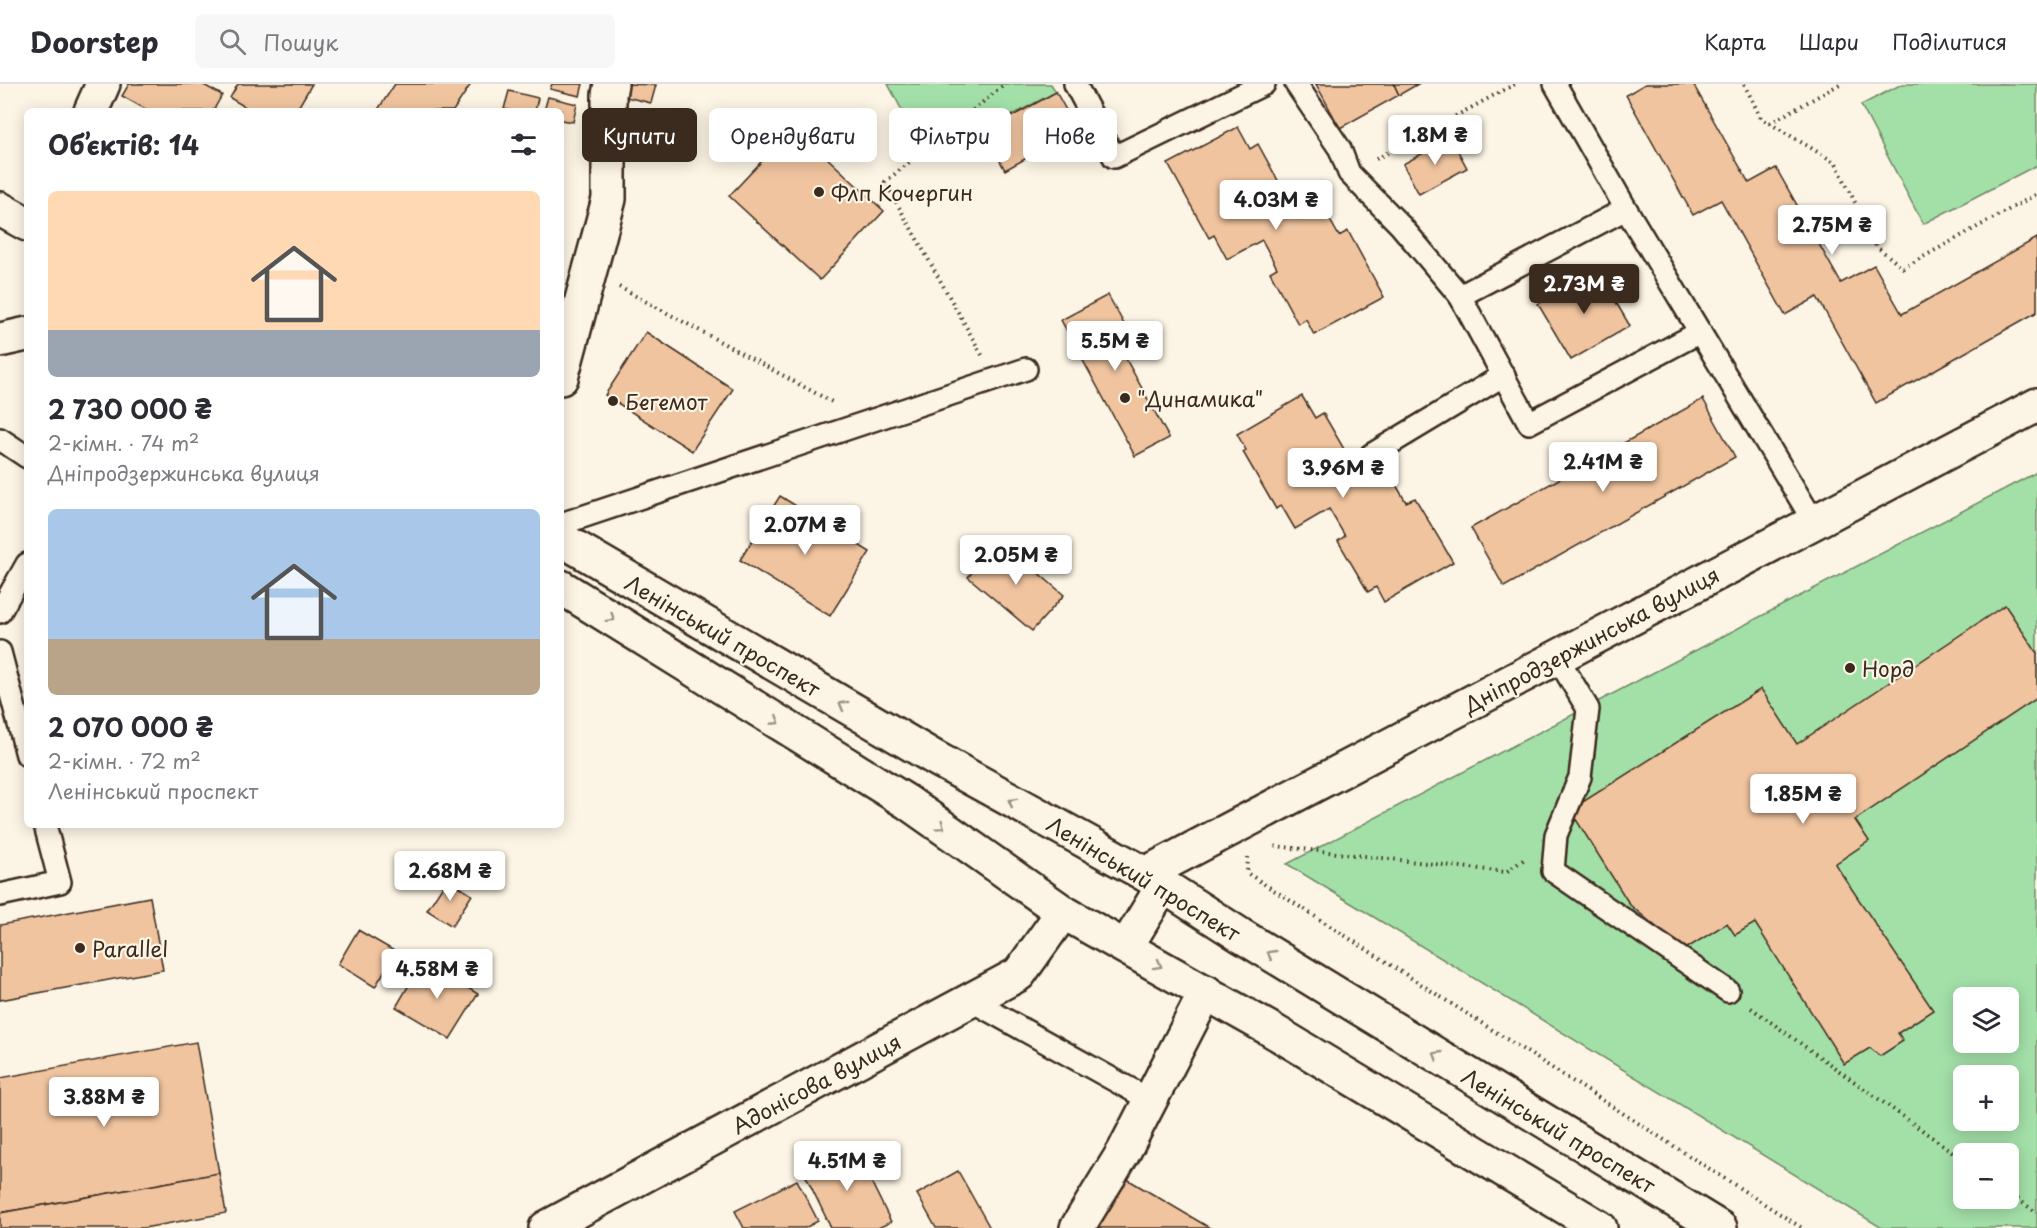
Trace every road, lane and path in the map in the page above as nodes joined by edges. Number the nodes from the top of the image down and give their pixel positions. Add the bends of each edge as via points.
1 (103, 84) edge
2 (611, 84) edge
3 (1005, 84) edge
4 (1076, 84) edge
5 (1264, 84) edge
6 (1296, 84) edge
7 (1515, 84) edge
8 (1555, 84) edge
9 (1744, 84) edge
10 (1840, 84) edge
11 (92, 108) edge
12 (1769, 123) junction
13 (1349, 173) junction
14 (2037, 194) edge
15 (0, 209) edge
16 (1626, 209) junction
17 (24, 222) edge
18 (590, 271) junction
19 (1460, 296) junction
20 (1700, 332) junction
21 (24, 335) edge
22 (0, 340) edge
23 (564, 367) edge
24 (1026, 369) dead end
25 (1504, 375) junction
26 (996, 379) junction
27 (2037, 405) edge
28 (867, 422) junction
29 (0, 439) edge
30 (24, 455) edge
31 (1371, 455) dead end
32 (1814, 522) junction
33 (564, 523) edge
34 (564, 541) edge
35 (24, 569) edge
36 (564, 589) edge
37 (0, 612) edge
38 (0, 652) edge
39 (1557, 657) junction
40 (24, 744) edge
41 (46, 828) edge
42 (1233, 828) junction
43 (1556, 835) junction
44 (1154, 880) junction
45 (0, 895) edge
46 (1063, 912) junction
47 (1126, 947) junction
48 (1206, 992) junction
49 (1728, 992) joint
50 (970, 1000) junction
51 (1150, 1100) junction
52 (1953, 1152) edge
53 (2019, 1200) edge
54 (2037, 1213) edge
55 (546, 1228) edge
56 (1077, 1228) edge
57 (1600, 1228) edge
58 (1720, 1228) edge
59 (1802, 1228) edge

1 - 11 main road
2 - 18 main road via 609,199
3 - 26 path via 885,182
4 - 5 lane via 1114,157
6 - 13 lane via 1340,149
7 - 13 path
8 - 16 lane
9 - 12 path via 1761,118
10 - 12 path
12 - 14 path via 1836,163 1876,246 1903,268
13 - 19 lane via 1401,226
15 - 17 main road
16 - 19 lane
16 - 20 lane
18 - 23 main road
18 - 28 path
19 - 25 lane
20 - 25 lane via 1529,423
20 - 32 lane
21 - 22 main road
24 - 26 lane
25 - 31 lane
26 - 28 lane
27 - 32 main road, Дніпродзержинська вулиця
28 - 33 lane
29 - 30 lane
32 - 39 main road, Дніпродзержинська вулиця
44 -> 34 main road, Ленінський проспект via 935,758
35 - 37 lane
36 -> 46 main road, Ленінський проспект via 907,802
38 - 40 lane
39 - 42 main road, Дніпродзержинська вулиця
39 - 43 lane via 1588,709 1580,777
41 - 45 lane via 60,882
42 - 43 path via 1271,846 1506,872
42 - 44 main road, Дніпродзержинська вулиця
42 - 59 path via 1249,858 1247,873
43 - 49 lane via 1552,872
44 - 47 main road
58 -> 44 main road, Ленінський проспект
46 - 47 main road, Ленінський проспект
46 - 50 main road, Адонісова вулиця via 1019,974
47 -> 48 main road, Ленінський проспект
48 - 51 main road
48 - 57 main road, Ленінський проспект
49 - 52 path
50 - 51 lane
50 - 55 main road, Адонісова вулиця
51 - 56 main road
53 - 54 path

